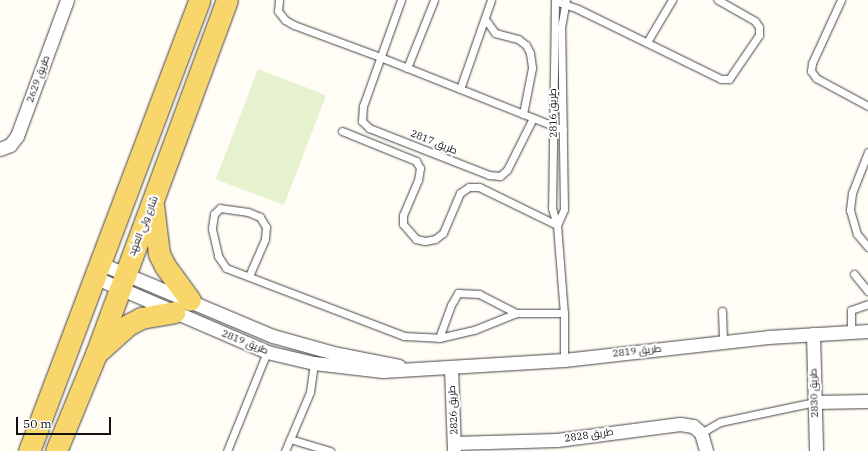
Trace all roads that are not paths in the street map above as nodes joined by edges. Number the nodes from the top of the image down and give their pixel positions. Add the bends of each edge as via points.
1 (66, 0) edge
2 (199, 0) edge
3 (227, 0) edge
4 (279, 0) edge
5 (402, 0) edge
6 (434, 0) edge
7 (491, 0) edge
8 (555, 0) edge
9 (672, 0) edge
10 (718, 0) edge
11 (841, 0) edge
12 (566, 2) edge
13 (484, 19) junction
14 (648, 42) junction
15 (380, 57) junction
16 (407, 68) junction
17 (460, 89) junction
18 (868, 106) edge
19 (523, 114) junction
20 (533, 118) junction
21 (552, 126) junction
22 (563, 130) junction
23 (342, 131) dead end
24 (0, 149) edge
25 (868, 152) edge
26 (153, 204) junction
27 (557, 225) junction
28 (868, 247) edge
29 (109, 274) junction
30 (854, 274) dead end
31 (249, 276) junction
32 (868, 291) edge
33 (868, 304) edge
34 (182, 306) junction
35 (722, 311) dead end
36 (516, 313) junction
37 (564, 313) junction
38 (868, 331) edge
39 (851, 332) junction
40 (813, 334) junction
41 (273, 336) junction
42 (439, 338) junction
43 (723, 342) junction
44 (314, 347) junction
45 (267, 352) junction
46 (96, 354) junction
47 (564, 360) junction
48 (314, 363) junction
49 (451, 368) junction
50 (406, 369) junction
51 (868, 401) edge
52 (815, 402) junction
53 (701, 432) junction
54 (290, 439) junction
55 (557, 440) junction
56 (454, 447) edge
57 (30, 451) edge
58 (56, 451) edge
59 (226, 451) edge
60 (285, 451) edge
61 (330, 451) edge
62 (566, 451) edge
63 (706, 451) edge
64 (816, 451) edge

1 - 24 street, طريق 2629 via 17,136 10,145
2 - 29 main road, شارع ولي العهد via 163,95
3 - 26 main road, شارع ولي العهد
4 - 15 lane via 278,11 294,26
5 - 15 lane
6 - 16 lane
7 - 13 lane
8 - 12 lane
8 - 21 lane, طريق 2816
9 - 14 lane
10 - 14 lane via 755,21 759,27 760,35 729,79 721,79
11 - 18 lane via 812,63 811,71 816,78
12 - 14 lane
12 - 22 lane, طريق 2816 via 561,28
13 - 17 lane
13 - 19 lane via 495,33 518,39 526,45 530,53 531,74
15 - 16 lane
15 - 20 lane, طريق 2817 via 362,106 362,121 370,128 489,175 500,176 508,170
16 - 17 lane
17 - 19 lane
19 - 20 lane
20 - 21 lane
21 - 22 lane
21 - 27 lane, طريق 2816 via 552,208
22 - 27 lane, طريق 2816 via 564,209
23 - 27 lane via 416,161 420,168 418,180 403,215 403,224 416,239 430,240 442,233 460,193 469,187 479,187
25 - 28 lane via 852,193 850,210 855,230
26 - 29 main road, شارع ولي العهد
26 - 34 main road via 159,254
27 - 37 lane, طريق 2816
29 - 34 street, طريق 2819
29 - 34 street, طريق 2819
29 - 46 main road, شارع ولي العهد
29 - 57 main road, شارع ولي العهد
30 - 32 lane
31 - 31 lane via 226,268 218,256 212,220 220,208 248,212 260,217 266,227 265,239
31 - 42 lane via 379,328 413,337
33 - 39 lane via 855,307 850,312
34 - 41 street, طريق 2819
34 - 45 street, طريق 2819
34 - 46 main road via 135,321
35 - 43 lane
36 - 37 lane
36 - 42 lane via 474,330
36 - 42 lane via 479,294 458,293 450,305
37 - 47 lane, طريق 2816
38 - 39 street, طريق 2819
39 - 40 street, طريق 2819
40 - 43 street, طريق 2819
40 - 52 street, طريق 2830
41 - 44 street, طريق 2819
41 - 45 street
43 - 47 street, طريق 2819
44 - 48 street
44 - 50 street, طريق 2819
45 - 48 street, طريق 2819
45 - 59 lane
46 - 58 main road, شارع ولي العهد
47 - 49 street, طريق 2819
48 - 50 street, طريق 2819 via 383,371
48 - 54 lane via 310,392
49 - 50 street, طريق 2819
49 - 56 street, طريق 2826
51 - 52 street
52 - 53 lane via 720,422
52 - 64 street, طريق 2830
53 - 55 street, طريق 2828 via 693,426 667,424
53 - 63 street
54 - 60 lane
54 - 61 lane
55 - 56 street, طريق 2828
55 - 62 street

